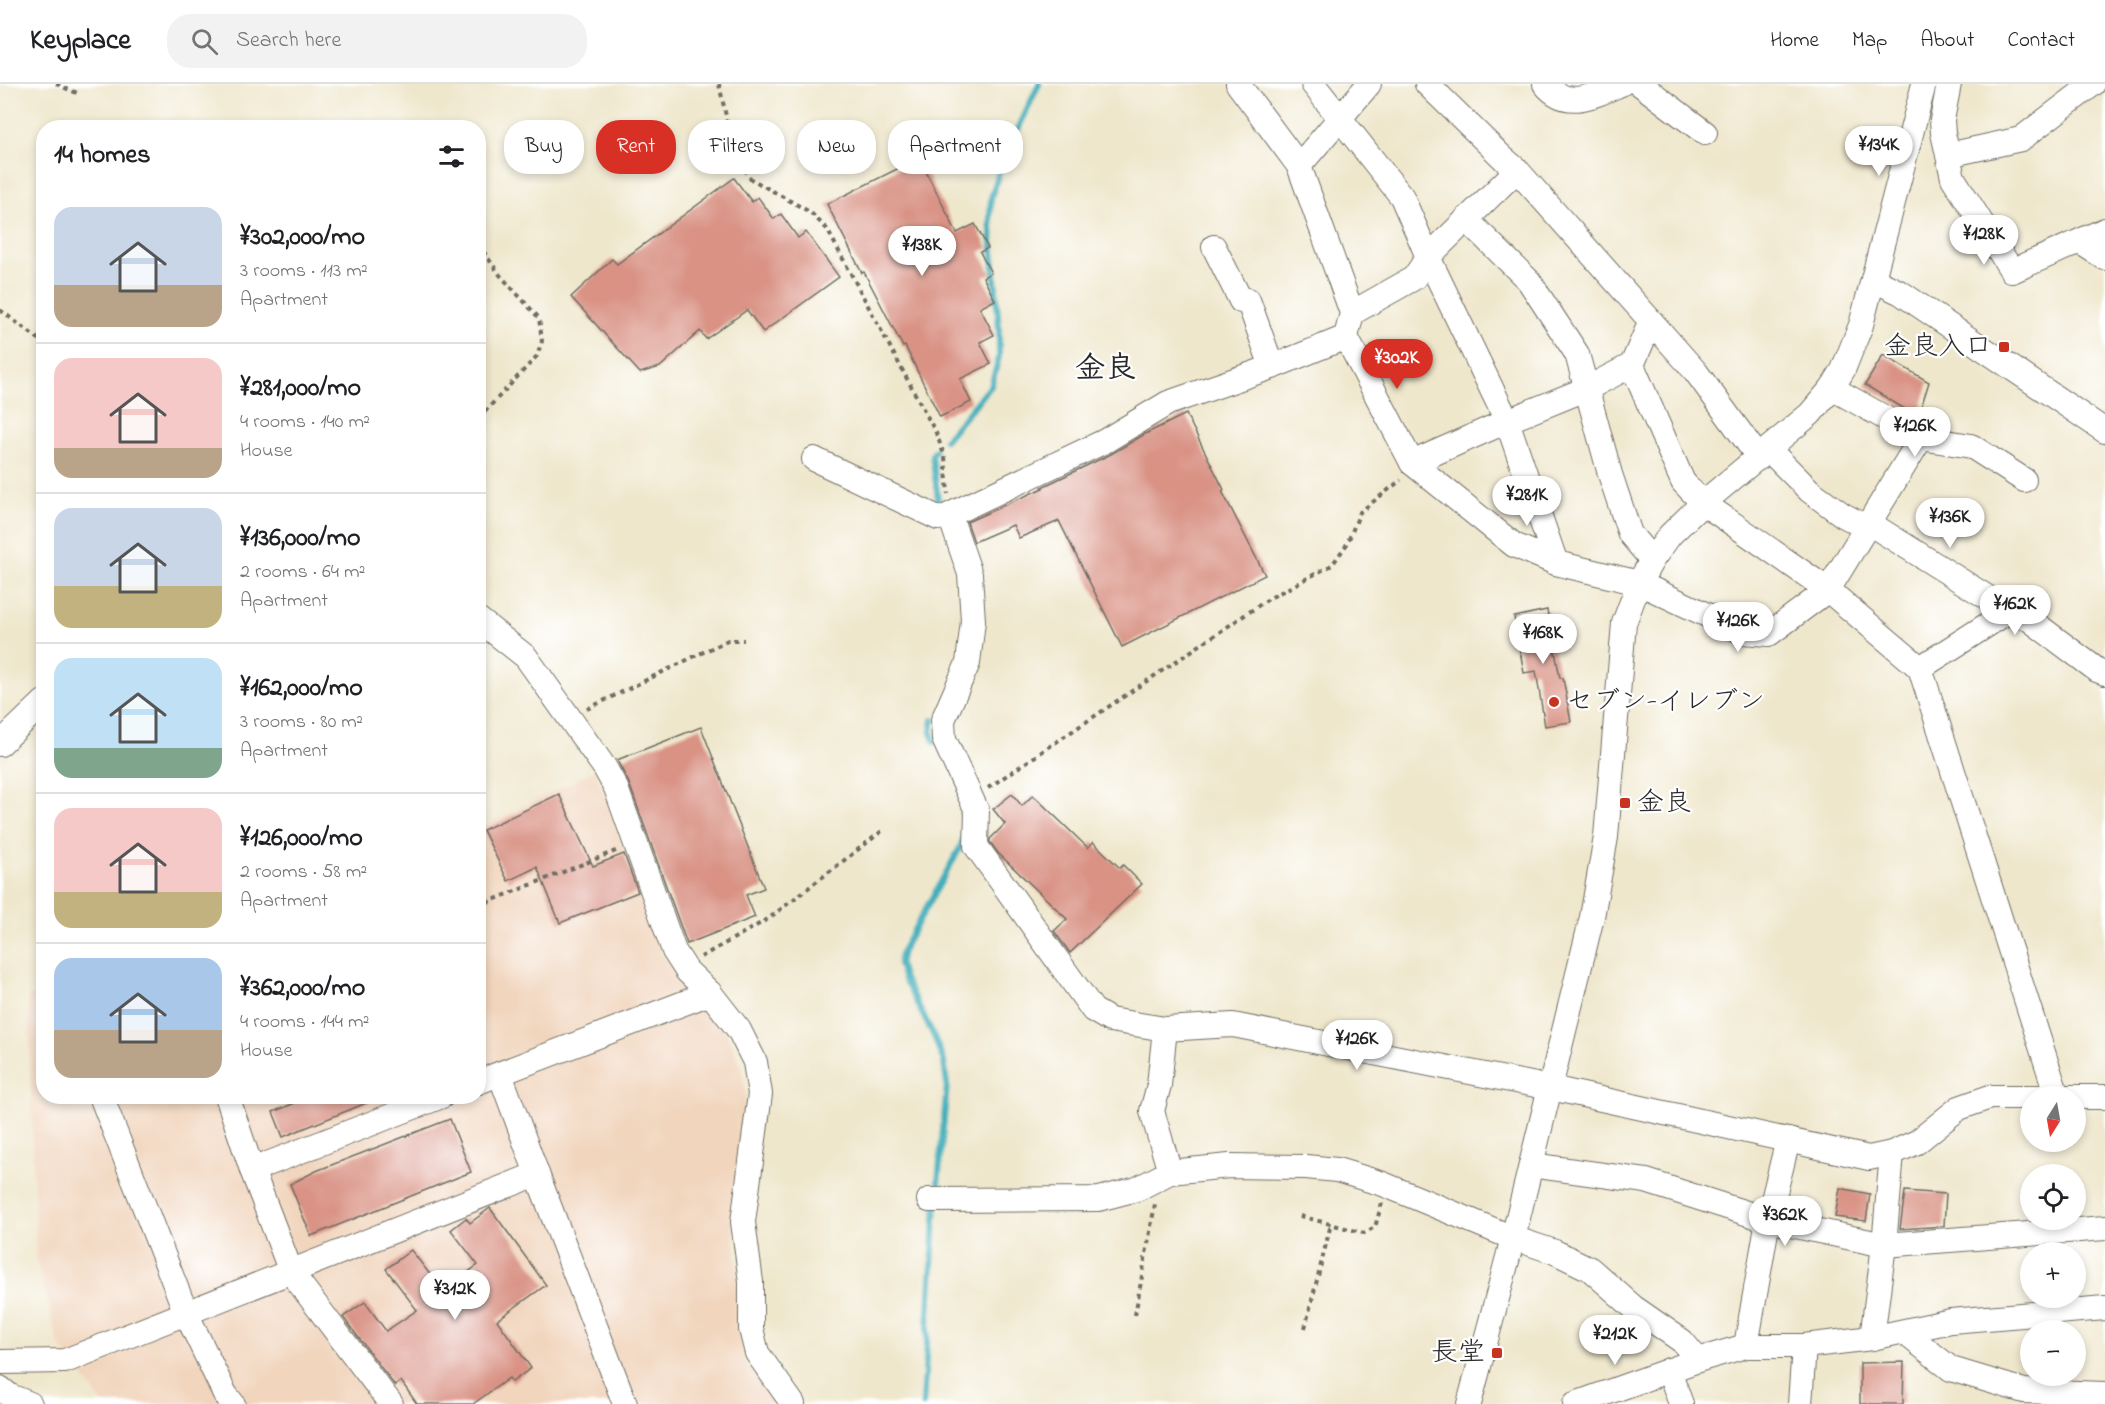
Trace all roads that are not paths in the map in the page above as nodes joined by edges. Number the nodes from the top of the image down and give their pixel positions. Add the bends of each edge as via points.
1 (1238, 84) edge
2 (1313, 84) edge
3 (1369, 84) edge
4 (1427, 84) edge
5 (1545, 84) edge
6 (1621, 84) edge
7 (1640, 84) edge
8 (1924, 84) edge
9 (1949, 84) edge
10 (2093, 84) edge
11 (1340, 117) junction
12 (1705, 133) dead end
13 (1948, 155) junction
14 (1299, 166) junction
15 (1517, 170) junction
16 (1466, 219) junction
17 (2105, 230) edge
18 (2080, 242) junction
19 (1214, 247) dead end
20 (1428, 257) junction
21 (2105, 258) edge
22 (1874, 280) junction
23 (1352, 313) junction
24 (1651, 321) junction
25 (1346, 337) junction
26 (1632, 365) junction
27 (1272, 367) junction
28 (1832, 388) junction
29 (1586, 389) junction
30 (1507, 421) junction
31 (2105, 431) edge
32 (1921, 438) junction
33 (1764, 454) junction
34 (814, 459) dead end
35 (1414, 466) junction
36 (2024, 480) dead end
37 (1703, 503) junction
38 (944, 517) junction
39 (1868, 525) junction
40 (1652, 560) junction
41 (1556, 563) junction
42 (1639, 583) junction
43 (1828, 590) junction
44 (2009, 611) junction
45 (486, 625) edge
46 (1920, 668) junction
47 (2105, 674) edge
48 (36, 710) edge
49 (0, 744) edge
50 (710, 993) junction
51 (1166, 1029) junction
52 (489, 1078) edge
53 (2054, 1086) edge
54 (1551, 1088) junction
55 (2020, 1097) edge
56 (2086, 1097) edge
57 (2105, 1097) edge
58 (104, 1104) edge
59 (230, 1104) edge
60 (405, 1104) edge
61 (1788, 1140) junction
62 (1892, 1154) junction
63 (1531, 1165) junction
64 (252, 1170) junction
65 (537, 1174) junction
66 (1166, 1174) junction
67 (939, 1200) dead end
68 (1768, 1220) junction
69 (2105, 1228) edge
70 (1513, 1238) junction
71 (1884, 1245) junction
72 (291, 1272) junction
73 (2105, 1308) edge
74 (186, 1313) junction
75 (1904, 1332) junction
76 (1872, 1338) junction
77 (1804, 1346) junction
78 (1746, 1347) junction
79 (1698, 1360) junction
80 (0, 1362) edge
81 (1669, 1370) junction
82 (0, 1388) edge
83 (2105, 1394) edge
84 (30, 1404) edge
85 (233, 1404) edge
86 (391, 1404) edge
87 (625, 1404) edge
88 (793, 1404) edge
89 (1469, 1404) edge
90 (1575, 1404) edge
91 (1681, 1404) edge
92 (1800, 1404) edge

1 - 14 street
2 - 11 street
3 - 11 street
4 - 15 street
5 - 6 street via 1552,92 1574,99
7 - 12 street
8 - 22 street
9 - 13 street via 1942,120
10 - 13 street via 2021,139
11 - 14 street
11 - 20 street via 1402,197
13 - 18 street via 1953,178 2012,271
14 - 23 street
15 - 16 street
15 - 24 street
16 - 20 street
16 - 29 street via 1529,281 1577,354
17 - 18 street
18 - 21 street
19 - 27 street via 1241,300 1248,300
20 - 23 street via 1414,278
20 - 30 street
22 - 28 street via 1861,325
22 - 31 street via 1900,293
23 - 25 street
24 - 26 street
24 - 33 street
25 - 27 street
25 - 35 street
26 - 29 street
26 - 37 street via 1683,482
27 - 38 street via 1168,403 1105,441
28 - 32 street
28 - 33 street via 1810,414
29 - 30 street
29 - 40 street via 1630,534
30 - 35 street
30 - 41 street
32 - 36 street via 1971,446
32 - 39 street
33 - 37 street
33 - 39 street via 1843,515
34 - 38 street
35 - 41 street via 1514,545
37 - 40 street via 1670,535
37 - 43 street
38 - 51 street via 970,574 973,621 968,663 943,720 944,739 976,811 976,846 1093,1010 1110,1020
39 - 43 street
39 - 44 street
40 - 42 street
41 - 42 street
42 - 43 street via 1743,632 1769,634
42 - 54 street via 1624,624 1606,837 1592,917
43 - 46 street
44 - 46 street
44 - 47 street via 2030,620
45 - 50 street via 526,657 605,768 616,788 674,951
46 - 53 street
48 - 49 street
50 - 52 street
50 - 88 street via 739,1030 755,1062 760,1094 743,1222 752,1282 751,1329 757,1353
51 - 54 street via 1233,1025
51 - 66 street via 1152,1111
52 - 65 street
54 - 61 street
54 - 63 street
55 - 62 street via 1990,1097 1959,1108 1917,1142
56 - 57 street
58 - 74 street
59 - 64 street
60 - 64 street
61 - 62 street via 1869,1158
61 - 68 street
62 - 71 street
63 - 68 street via 1646,1181
63 - 70 street
64 - 72 street
65 - 72 street
65 - 87 street
66 - 67 street via 1137,1189 1099,1199
66 - 70 street via 1229,1166 1337,1170 1386,1185
68 - 71 street
68 - 78 street
69 - 71 street
70 - 79 street via 1590,1269 1633,1307 1682,1341
70 - 89 street
71 - 76 street
72 - 74 street
72 - 86 street
73 - 75 street via 1951,1321
74 - 80 street via 65,1361
74 - 85 street
75 - 76 street
75 - 83 street via 1951,1369 2024,1391
76 - 77 street
77 - 78 street
77 - 92 street
78 - 79 street
79 - 81 street
81 - 90 street
81 - 91 street
82 - 84 street

